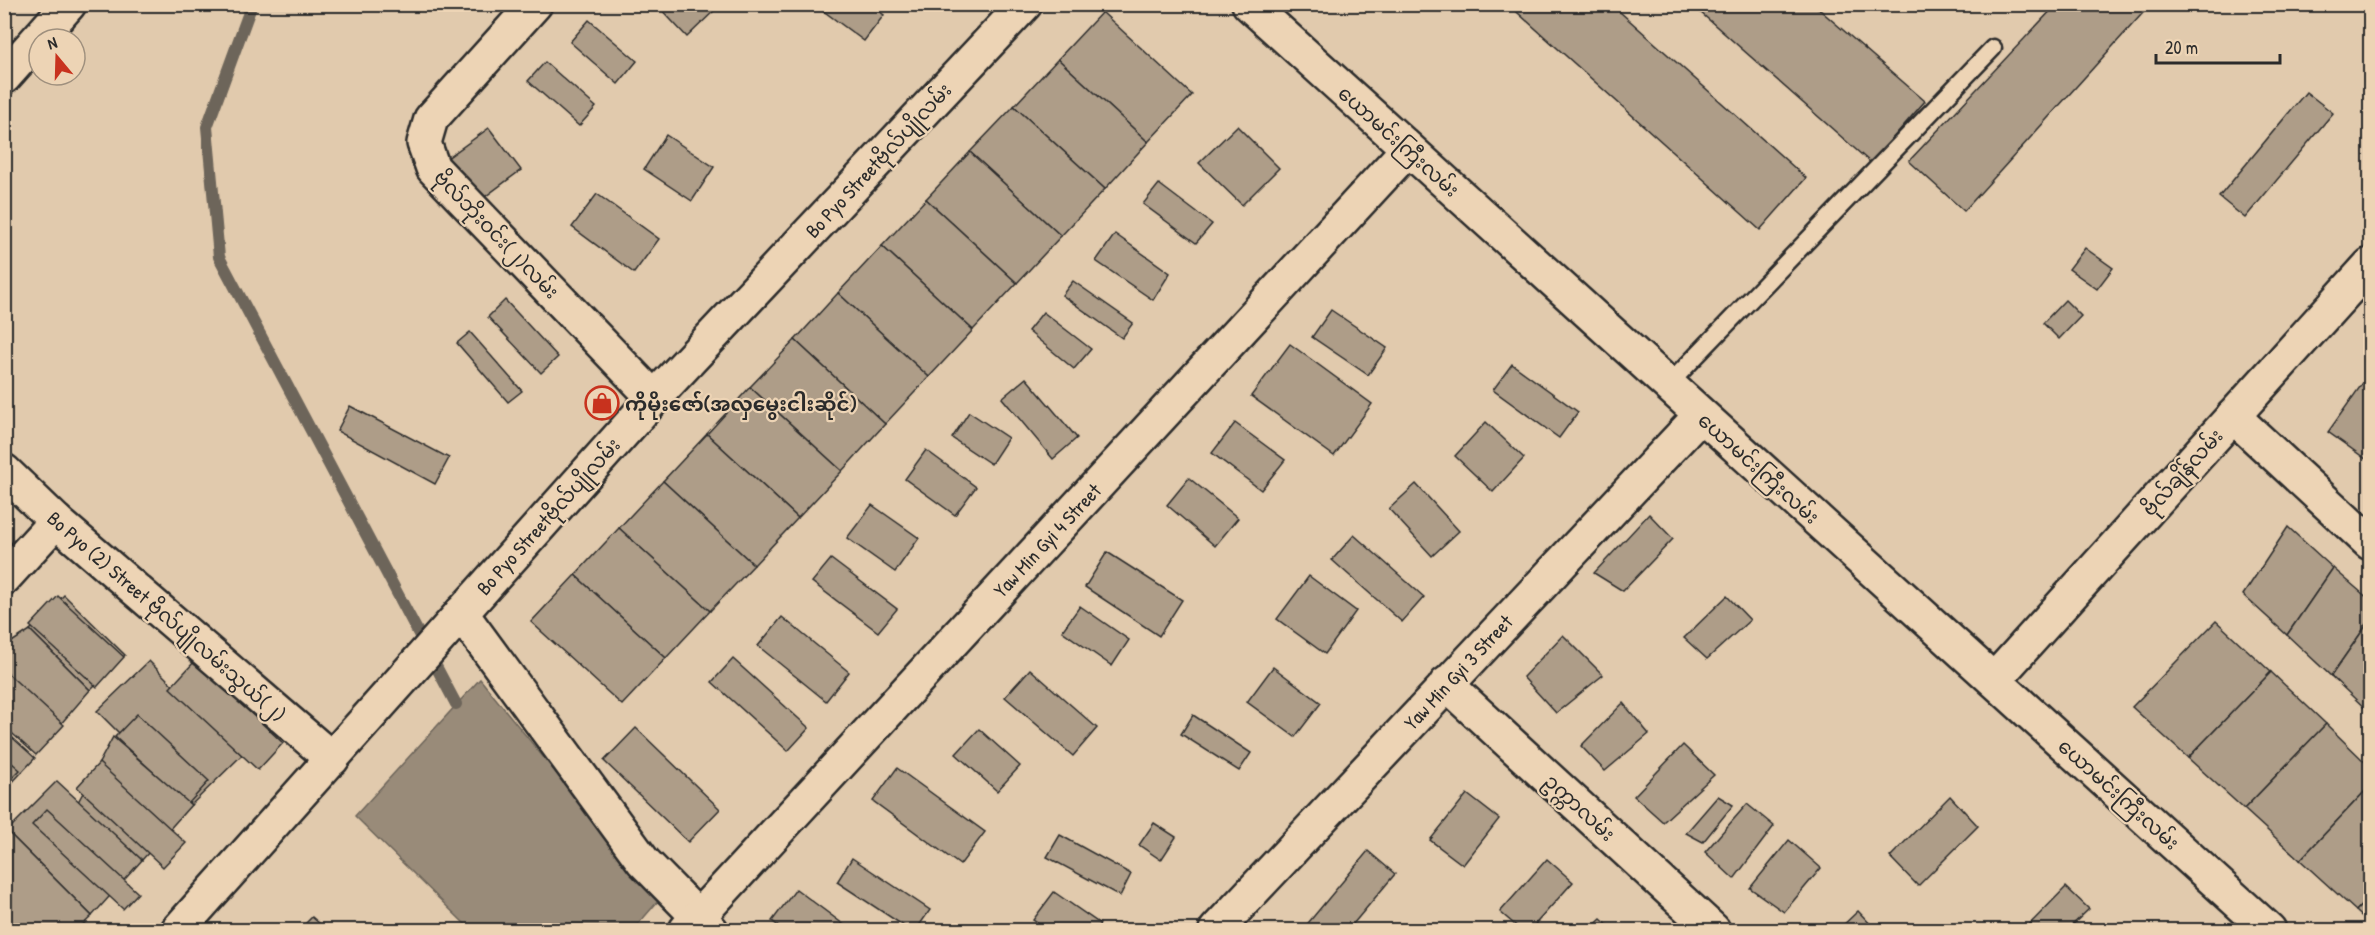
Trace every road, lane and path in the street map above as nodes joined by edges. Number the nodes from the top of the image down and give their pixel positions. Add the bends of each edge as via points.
1 (69, 4) edge
2 (535, 4) edge
3 (1025, 4) edge
4 (1249, 4) edge
5 (1994, 48) dead end
6 (4, 77) edge
7 (1408, 149) junction
8 (2370, 265) edge
9 (1668, 385) junction
10 (654, 398) junction
11 (1701, 415) junction
12 (2233, 416) junction
13 (4, 471) edge
14 (56, 521) junction
15 (2370, 543) edge
16 (4, 578) edge
17 (461, 613) junction
18 (1994, 680) junction
19 (1446, 684) junction
20 (332, 759) junction
21 (698, 926) edge
22 (178, 930) edge
23 (1216, 930) edge
24 (1713, 930) edge
25 (2269, 930) edge

1 - 6 street
2 - 10 street, ဗိုလ်ဘိုးဝင်း(၂)လမ်း via 431,119 424,143 433,168
3 - 10 street, Bo Pyo Streetဗိုလ်ပျိုလမ်း
4 - 7 street, ယောမင်းကြီးလမ်း
5 - 9 lane
7 - 9 street, ယောမင်းကြီးလမ်း
7 - 21 street, Yaw Min Gyi 4 Street
8 - 12 street, ဗိုလ်ချိန်လမ်း
9 - 11 street, ယောမင်းကြီးလမ်း
10 - 17 street, Bo Pyo Streetဗိုလ်ပျိုလမ်း
11 - 18 street, ယောမင်းကြီးလမ်း
11 - 19 street, Yaw Min Gyi 3 Street
12 - 15 street
12 - 18 street, ဗိုလ်ချိန်လမ်း
13 - 14 street, Bo Pyo (2) Street ဗိုလ်ပျိုလမ်းသွယ်(၂)
14 - 16 street
14 - 20 street, Bo Pyo (2) Street ဗိုလ်ပျိုလမ်းသွယ်(၂)
17 - 20 street, Bo Pyo Streetဗိုလ်ပျိုလမ်း
17 - 21 street via 642,861
18 - 25 street, ယောမင်းကြီးလမ်း
19 - 23 street, Yaw Min Gyi 3 Street
19 - 24 street, ဥက္ကာလမ်း
20 - 22 street, Bo Pyo Streetဗိုလ်ပျိုလမ်း

